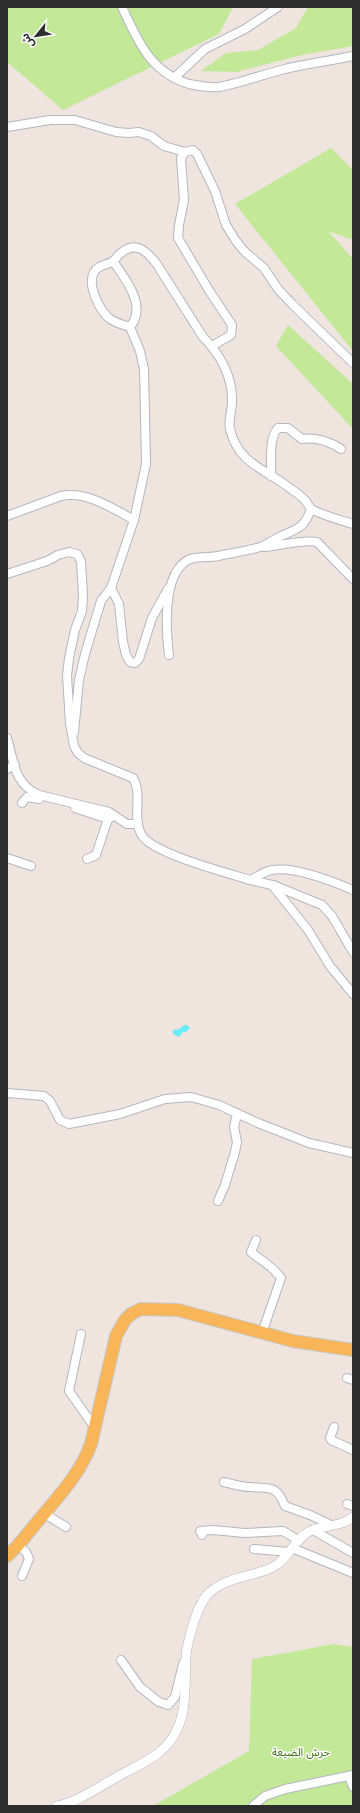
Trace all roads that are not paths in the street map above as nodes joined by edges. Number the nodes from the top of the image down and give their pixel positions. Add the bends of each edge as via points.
1 (122, 7) edge
2 (278, 7) edge
3 (353, 56) edge
4 (174, 78) junction
5 (7, 127) edge
6 (185, 152) junction
7 (113, 261) junction
8 (130, 327) junction
9 (212, 346) junction
10 (353, 364) edge
11 (341, 449) dead end
12 (271, 476) junction
13 (311, 509) junction
14 (7, 516) edge
15 (134, 520) junction
16 (353, 524) edge
17 (261, 547) junction
18 (176, 573) junction
19 (7, 574) edge
20 (353, 579) edge
21 (111, 588) junction
22 (169, 655) dead end
23 (73, 735) junction
24 (7, 738) edge
25 (15, 765) junction
26 (7, 769) edge
27 (22, 803) dead end
28 (112, 818) junction
29 (138, 824) junction
30 (7, 858) edge
31 (87, 859) dead end
32 (31, 866) dead end
33 (250, 880) junction
34 (272, 885) junction
35 (353, 890) edge
36 (353, 952) edge
37 (353, 994) edge
38 (7, 1093) edge
39 (237, 1114) junction
40 (353, 1153) edge
41 (218, 1201) dead end
42 (256, 1240) dead end
43 (262, 1333) junction
44 (81, 1334) dead end
45 (353, 1350) edge
46 (334, 1427) dead end
47 (95, 1428) junction
48 (353, 1450) edge
49 (224, 1482) dead end
50 (45, 1514) junction
51 (353, 1518) edge
52 (331, 1525) junction
53 (66, 1527) dead end
54 (313, 1530) junction
55 (202, 1535) dead end
56 (298, 1540) junction
57 (18, 1545) junction
58 (254, 1549) dead end
59 (290, 1550) junction
60 (353, 1553) edge
61 (7, 1556) edge
62 (353, 1573) edge
63 (22, 1576) dead end
64 (186, 1656) junction
65 (121, 1660) dead end
66 (351, 1775) edge
67 (353, 1786) edge
68 (57, 1806) edge
69 (253, 1806) edge

1 - 4 street via 148,56 165,74
2 - 4 street via 245,29 205,49
3 - 4 street via 282,70 218,87 204,87
5 - 6 street via 50,120 75,120 116,132 139,132 151,136 164,146
6 - 9 street via 181,158 184,200 178,238 232,325 231,335
6 - 10 street via 191,150 197,154 215,191 226,225 236,241 264,268 292,304
7 - 8 street via 127,282 136,303 136,318
7 - 8 street via 94,270 94,293 109,318
7 - 9 street via 127,248 135,246 148,253 203,337
8 - 15 street via 140,351 144,380 146,464
9 - 12 street via 223,363 231,388 230,426 233,439 242,455
11 - 12 street via 329,442 312,438 302,439 288,428 278,428 273,440
12 - 13 street via 305,500
13 - 16 street
13 - 17 street via 302,526
14 - 15 street via 61,496 78,495 101,503
15 - 21 street
17 - 18 street via 189,560
17 - 20 street via 310,540 317,542
18 - 21 street via 152,618 141,654 135,663 130,662 126,655 119,604
18 - 22 street via 166,613
19 - 23 street via 69,552 77,554 81,561 82,611 69,658 68,676
21 - 23 street via 102,601 85,654 79,680 76,726
23 - 29 street via 74,746 84,758 133,778 137,785
24 - 25 street
25 - 26 street
25 - 28 street via 17,776 30,791 109,812
27 - 28 street via 27,797 32,797
28 - 29 street via 126,824
28 - 31 street via 96,855
29 - 33 street via 145,840 164,852
30 - 32 street
33 - 34 street
33 - 35 street via 272,870 286,870 322,878
34 - 36 street via 322,905 332,916
34 - 37 street via 308,930 330,966
38 - 39 street via 44,1096 50,1101 60,1120 69,1124 120,1114 174,1098 199,1099
39 - 40 street via 309,1143
39 - 41 street via 234,1127 235,1152
42 - 43 street via 251,1252 271,1266 280,1278
43 - 45 main road
43 - 47 main road via 178,1310 141,1309 131,1314 116,1336
44 - 47 street via 69,1391
46 - 48 street via 331,1440
47 - 50 main road via 79,1470
49 - 52 street via 274,1489 281,1496 285,1506
50 - 53 street
50 - 57 main road
51 - 52 street
52 - 54 street
54 - 56 street
54 - 60 street
55 - 56 street via 200,1531 283,1531
56 - 59 street
57 - 61 main road
57 - 63 street via 29,1558
58 - 59 street
59 - 62 street
59 - 64 street via 272,1567 230,1580 206,1596 197,1613
64 - 65 street via 175,1697 168,1705 159,1702 140,1687
64 - 68 street via 183,1718 174,1736 160,1751 136,1767 92,1791
66 - 67 street
66 - 69 street via 280,1790 265,1796

